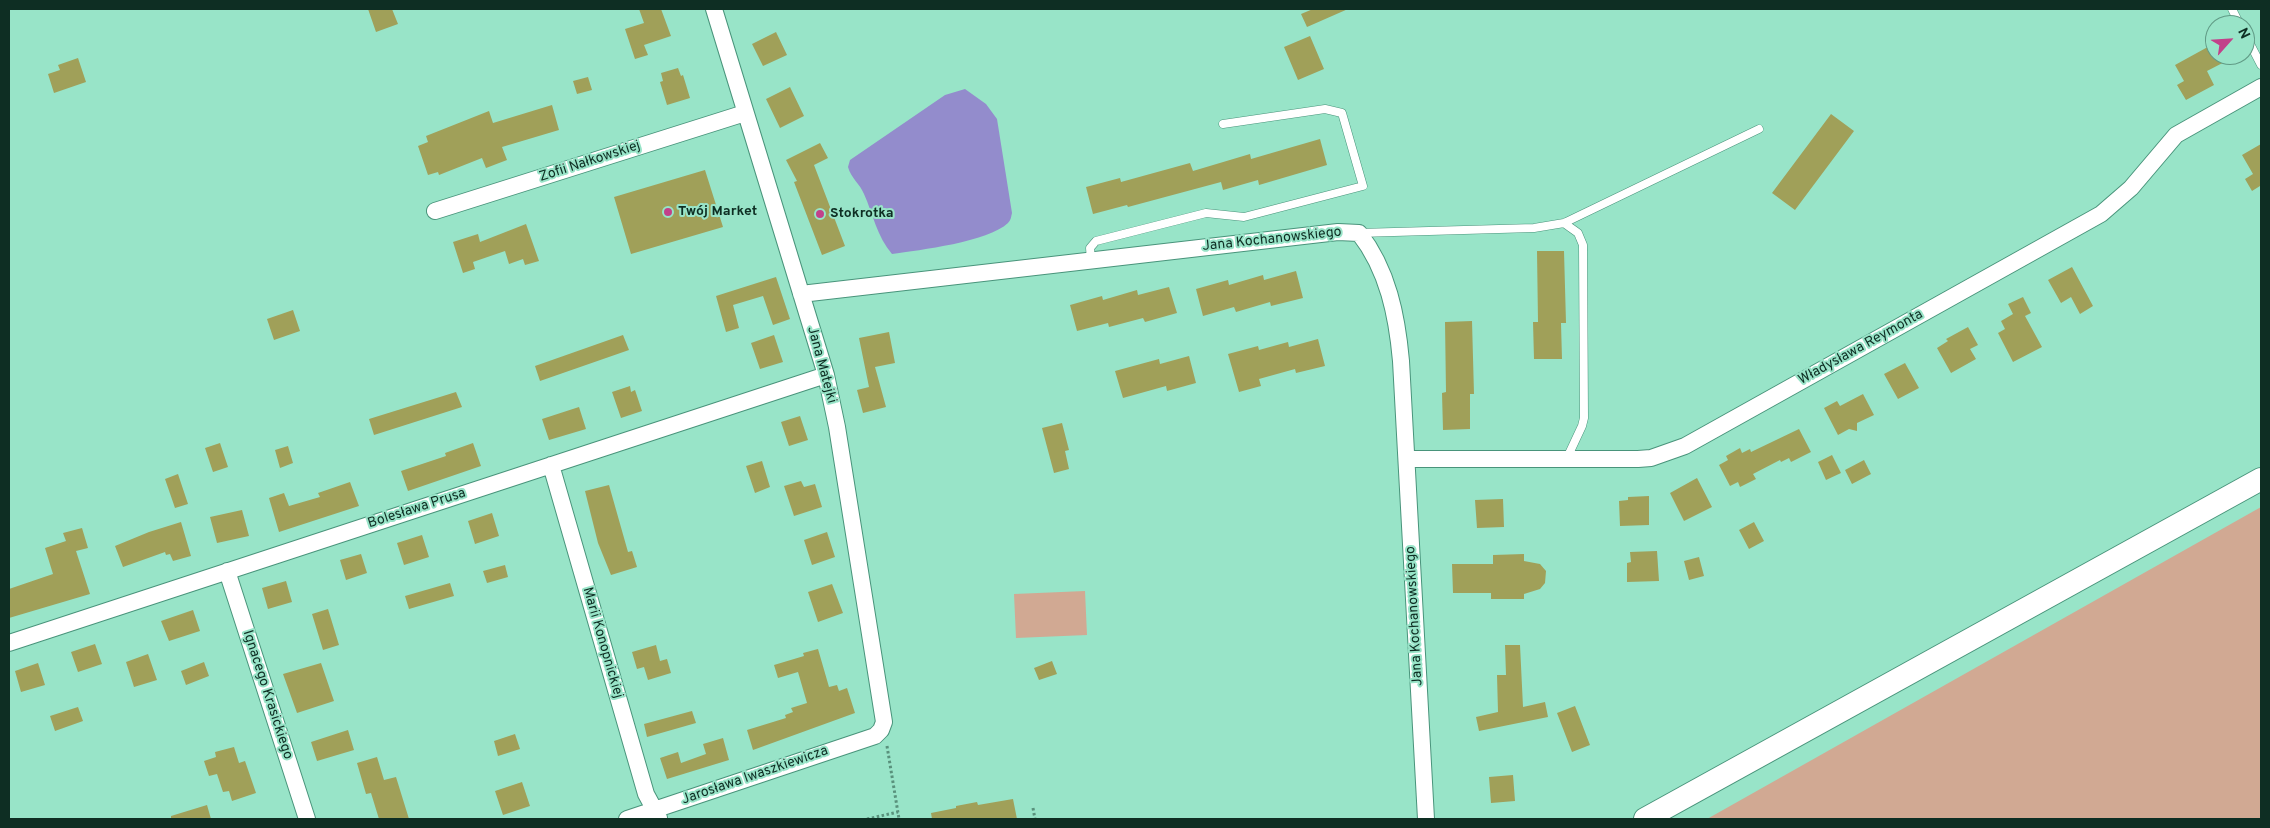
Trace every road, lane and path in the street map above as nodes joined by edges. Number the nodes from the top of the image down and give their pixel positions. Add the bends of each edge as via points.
1 (714, 9) edge
2 (2255, 53) edge
3 (2261, 65) edge
4 (2261, 87) edge
5 (745, 113) junction
6 (1222, 124) dead end
7 (1759, 129) dead end
8 (434, 210) dead end
9 (1564, 223) junction
10 (1360, 232) junction
11 (1091, 260) junction
12 (801, 294) junction
13 (826, 375) junction
14 (1407, 459) junction
15 (1565, 461) junction
16 (551, 465) junction
17 (2261, 479) edge
18 (227, 571) junction
19 (9, 643) edge
20 (882, 728) junction
21 (1033, 808) dead end
22 (898, 812) junction
23 (657, 815) edge
24 (307, 819) edge
25 (627, 819) edge
26 (867, 819) edge
27 (899, 819) edge
28 (1035, 819) edge
29 (1426, 819) edge
30 (1645, 819) edge

1 - 5 street, Jana Matejki
2 - 3 lane
4 - 15 street, Władysława Reymonta via 2176,135 2130,188 2100,214 1707,435 1651,458
5 - 8 street, Zofii Nałkowskiej
5 - 12 street, Jana Matejki
6 - 11 lane via 1325,109 1342,113 1363,186 1244,217 1206,213 1096,241 1090,248
7 - 9 lane
9 - 10 lane via 1534,228
9 - 15 lane via 1578,233 1583,244 1584,418
10 - 11 street, Jana Kochanowskiego
10 - 14 street, Jana Kochanowskiego via 1379,266 1397,321
11 - 12 street, Jana Kochanowskiego
12 - 13 street, Jana Matejki
13 - 16 street, Bolesława Prusa
13 - 20 street, Jana Matejki via 882,707
14 - 15 street, Władysława Reymonta
14 - 29 street, Jana Kochanowskiego
16 - 18 street, Bolesława Prusa
16 - 23 street, Marii Konopnickiej via 646,794
17 - 30 main road
18 - 19 street, Bolesława Prusa
18 - 24 street, Ignacego Krasickiego
20 - 22 path
20 - 23 street, Jarosława Iwaszkiewicza via 875,736
21 - 28 path
22 - 26 path
22 - 27 path
23 - 25 street, Jarosława Iwaszkiewicza

